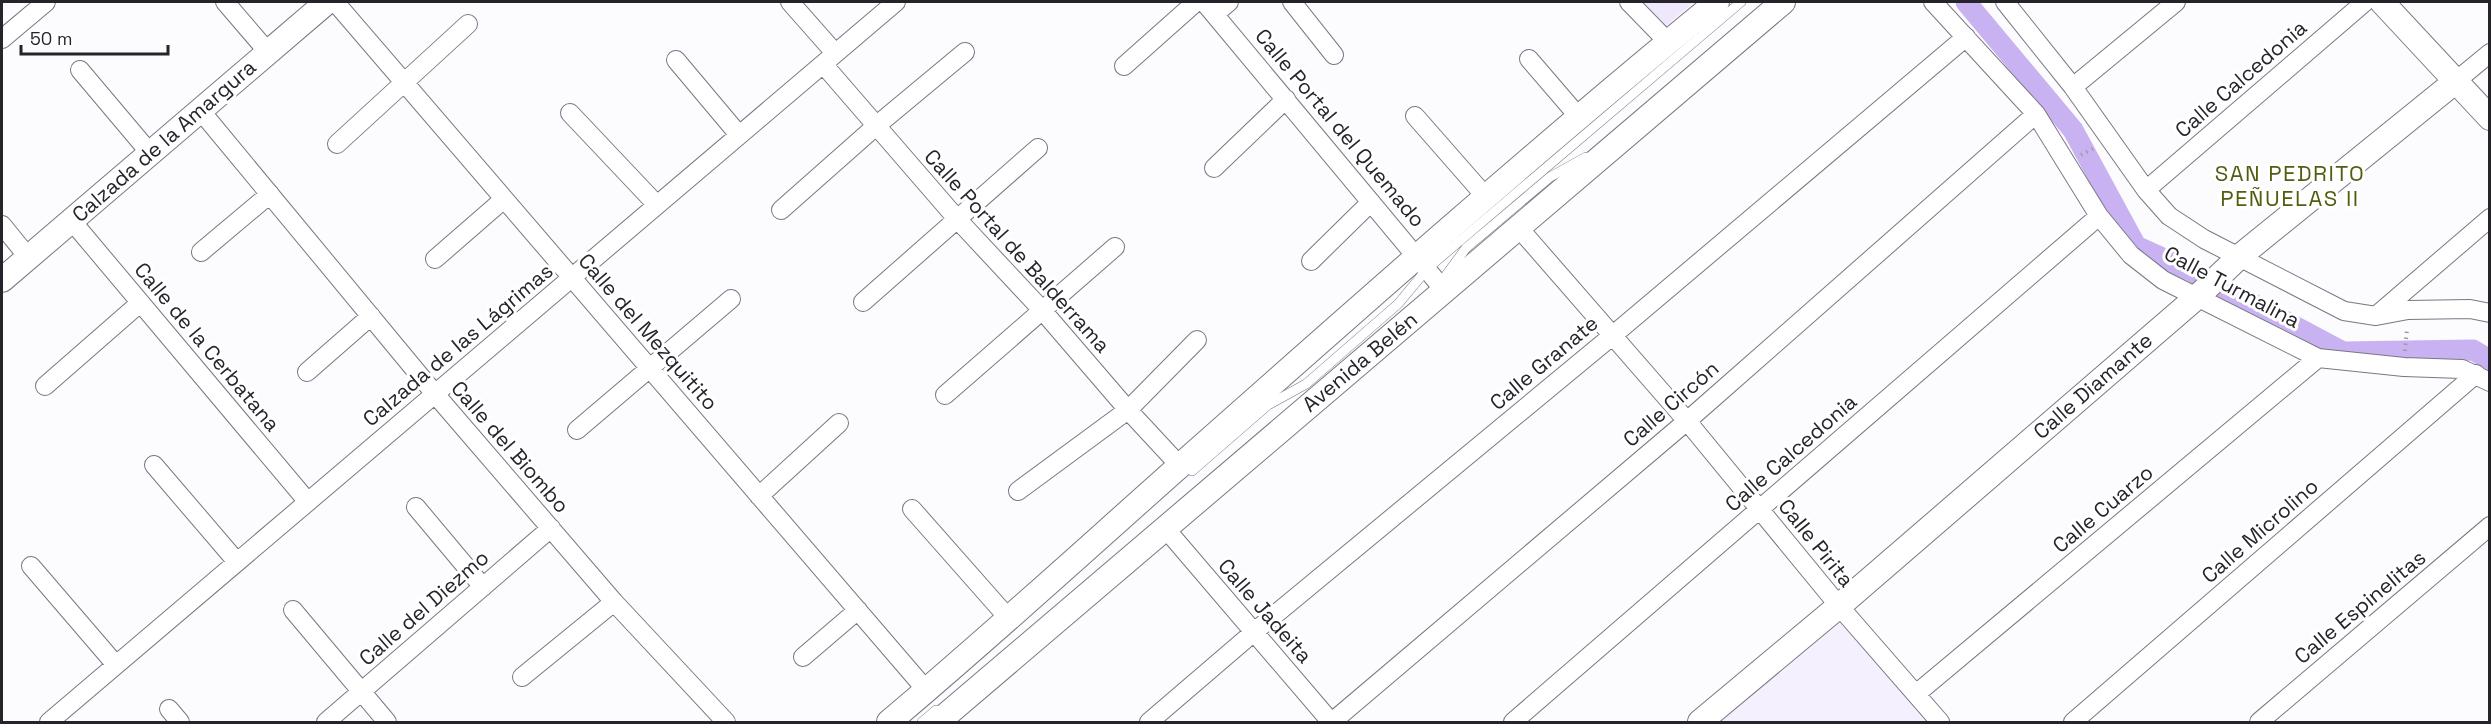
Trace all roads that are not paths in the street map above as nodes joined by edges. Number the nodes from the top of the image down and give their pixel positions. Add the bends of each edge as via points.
1 (46, 2) edge
2 (225, 2) edge
3 (327, 2) edge
4 (335, 2) edge
5 (790, 2) edge
6 (896, 2) edge
7 (1196, 2) edge
8 (1292, 2) edge
9 (1629, 2) edge
10 (1717, 2) edge
11 (1741, 2) edge
12 (1783, 2) edge
13 (1933, 2) edge
14 (2005, 2) edge
15 (2176, 2) edge
16 (2366, 2) edge
17 (2382, 2) edge
18 (1216, 6) edge
19 (468, 24) dead end
20 (4, 32) edge
21 (1966, 37) junction
22 (1668, 42) junction
23 (268, 52) junction
24 (965, 52) dead end
25 (2490, 53) edge
26 (1334, 55) dead end
27 (829, 58) junction
28 (1529, 59) dead end
29 (676, 60) dead end
30 (1124, 66) dead end
31 (80, 70) dead end
32 (2456, 81) junction
33 (404, 82) junction
34 (2073, 87) junction
35 (1286, 99) junction
36 (200, 110) junction
37 (570, 113) dead end
38 (2036, 114) junction
39 (1415, 116) dead end
40 (1578, 116) junction
41 (2490, 118) edge
42 (876, 126) junction
43 (738, 135) junction
44 (1607, 138) dead end
45 (337, 144) dead end
46 (1038, 148) dead end
47 (150, 153) junction
48 (1214, 168) dead end
49 (2146, 190) junction
50 (270, 194) junction
51 (1486, 197) junction
52 (504, 199) junction
53 (1371, 202) junction
54 (657, 205) junction
55 (781, 210) dead end
56 (2099, 216) junction
57 (2490, 218) edge
58 (71, 220) junction
59 (958, 220) junction
60 (2, 225) edge
61 (1518, 227) junction
62 (1115, 247) dead end
63 (201, 252) dead end
64 (28, 257) junction
65 (435, 259) dead end
66 (1311, 261) dead end
67 (1423, 262) junction
68 (2234, 262) junction
69 (572, 277) junction
70 (2, 280) edge
71 (1442, 287) junction
72 (2204, 291) junction
73 (731, 299) dead end
74 (863, 302) dead end
75 (140, 303) junction
76 (1042, 310) junction
77 (2490, 313) edge
78 (371, 316) junction
79 (2376, 316) junction
80 (1612, 336) junction
81 (1197, 340) dead end
82 (2318, 357) junction
83 (650, 369) junction
84 (307, 372) dead end
85 (2483, 378) edge
86 (45, 386) dead end
87 (435, 394) junction
88 (945, 395) dead end
89 (1128, 410) junction
90 (1687, 421) junction
91 (839, 423) dead end
92 (577, 430) dead end
93 (154, 465) dead end
94 (1184, 470) junction
95 (1018, 491) dead end
96 (759, 495) junction
97 (308, 502) junction
98 (416, 507) dead end
99 (912, 509) dead end
100 (1760, 510) junction
101 (2490, 526) edge
102 (551, 528) junction
103 (1165, 528) junction
104 (1116, 537) dead end
105 (237, 562) junction
106 (31, 567) dead end
107 (483, 587) junction
108 (614, 602) junction
109 (1839, 606) junction
110 (293, 610) dead end
111 (858, 610) junction
112 (1010, 620) junction
113 (1254, 632) junction
114 (803, 657) dead end
115 (116, 665) junction
116 (522, 678) dead end
117 (927, 691) junction
118 (362, 692) junction
119 (1916, 694) junction
120 (49, 723) edge
121 (326, 723) edge
122 (387, 723) edge
123 (726, 723) edge
124 (889, 723) edge
125 (902, 723) edge
126 (922, 723) edge
127 (938, 723) edge
128 (1149, 723) edge
129 (1331, 723) edge
130 (1513, 723) edge
131 (1700, 723) edge
132 (1940, 723) edge
133 (2073, 723) edge
134 (2259, 723) edge

1 - 20 street
2 - 23 street
3 - 23 main road, Calzada de la Amargura
4 - 33 street, Calle del Mezquitito
5 - 27 street, Calle Portal de Balderrama
6 - 27 street, Calzada de las Lágrimas
7 - 30 street
8 - 26 street
9 - 22 street
10 - 22 main road, Avenida Belén
11 - 67 lane
12 - 61 main road, Avenida Belén
13 - 21 street, Calle Turmalina
14 - 34 street, Calle Turmalina
15 - 34 street
16 - 49 street, Calle Calcedonia
17 - 32 main road
18 - 35 street, Calle Portal del Quemado
19 - 33 street
21 - 38 street, Calle Turmalina
21 - 80 street, Calle Granate
22 - 40 main road, Avenida Belén
23 - 36 main road, Calzada de la Amargura
24 - 42 street
25 - 32 street, Calle Diamante
27 - 42 street, Calle Portal de Balderrama
27 - 43 street, Calzada de las Lágrimas
28 - 40 street
29 - 43 street
31 - 47 street
32 - 41 main road
32 - 68 main road, Calle Diamante
33 - 45 street
33 - 52 street, Calle del Mezquitito
34 - 49 street, Calle Turmalina
35 - 48 street
35 - 53 street, Calle Portal del Quemado
36 - 47 main road, Calzada de la Amargura
36 - 50 street, Calle del Biombo
37 - 54 street
38 - 56 street, Calle Turmalina
38 - 90 street, Calle Circón
39 - 51 street
40 - 51 main road, Avenida Belén
42 - 55 street
42 - 59 street, Calle Portal de Balderrama
43 - 54 street, Calzada de las Lágrimas
44 - 71 lane via 1585,158 1550,177 1466,248
46 - 59 street
47 - 58 main road, Calzada de la Amargura
49 - 68 street, Calle Turmalina via 2169,216
50 - 63 street
50 - 78 street, Calle del Biombo
51 - 67 main road, Avenida Belén
52 - 65 street
52 - 69 street, Calle del Mezquitito
53 - 66 street
53 - 67 street, Calle Portal del Quemado
54 - 69 street, Calzada de las Lágrimas
56 - 72 street, Calle Turmalina via 2131,255 2163,280
56 - 100 street, Calle Calcedonia
57 - 79 street
58 - 64 main road, Calzada de la Amargura
58 - 75 street, Calle de la Cerbatana
59 - 74 street
59 - 76 street, Calle Portal de Balderrama
60 - 64 street
61 - 71 main road, Avenida Belén
61 - 80 street, Calle Pirita
62 - 76 street
64 - 70 main road, Calzada de la Amargura
67 - 71 street, Calle Portal del Quemado
67 - 94 main road, Avenida Belén
68 - 72 main road, Calle Diamante
68 - 79 street, Calle Turmalina via 2344,311
69 - 83 street, Calle del Mezquitito
69 - 87 street, Calzada de las Lágrimas
71 - 103 main road, Avenida Belén
71 - 126 lane
72 - 82 street, Calle Turmalina
72 - 109 main road, Calle Diamante
73 - 83 street
75 - 86 street
75 - 97 street, Calle de la Cerbatana
76 - 88 street
76 - 89 street, Calle Portal de Balderrama
77 - 79 street, Calle Turmalina via 2470,309 2408,310
78 - 84 street
78 - 87 street, Calle del Biombo
80 - 90 street, Calle Pirita
80 - 113 street, Calle Granate
81 - 89 street
82 - 85 street, Calle Turmalina via 2462,369
82 - 119 street, Calle Cuarzo
83 - 92 street
83 - 96 street, Calle del Mezquitito
85 - 133 street, Calle Microlino
87 - 97 street, Calzada de las Lágrimas
87 - 102 street, Calle del Biombo
89 - 94 street, Calle Portal de Balderrama
89 - 95 street
90 - 100 street, Calle Pirita
90 - 129 street, Calle Circón
91 - 96 street
93 - 105 street
94 - 112 main road, Avenida Belén
96 - 111 street, Calle del Mezquitito
97 - 105 street, Calzada de las Lágrimas
98 - 107 street
99 - 112 street
100 - 109 street, Calle Pirita
100 - 130 street, Calle Calcedonia
101 - 134 street, Calle Espinelitas
102 - 107 street, Calle del Diezmo
102 - 108 street, Calle del Biombo
103 - 113 street, Calle Jadeita
103 - 127 main road, Avenida Belén
104 - 125 lane
105 - 115 street, Calzada de las Lágrimas
106 - 115 street
107 - 118 street, Calle del Diezmo
108 - 116 street
108 - 123 street, Calle del Biombo
109 - 119 street, Calle Pirita
109 - 131 main road, Calle Diamante
110 - 118 street
111 - 114 street
111 - 117 street, Calle del Mezquitito
112 - 117 main road, Avenida Belén
113 - 128 street, Calle Granate
113 - 129 street, Calle Jadeita
115 - 120 street, Calzada de las Lágrimas
117 - 124 main road, Avenida Belén
118 - 121 street, Calle del Diezmo
118 - 122 street
119 - 132 street, Calle Pirita

